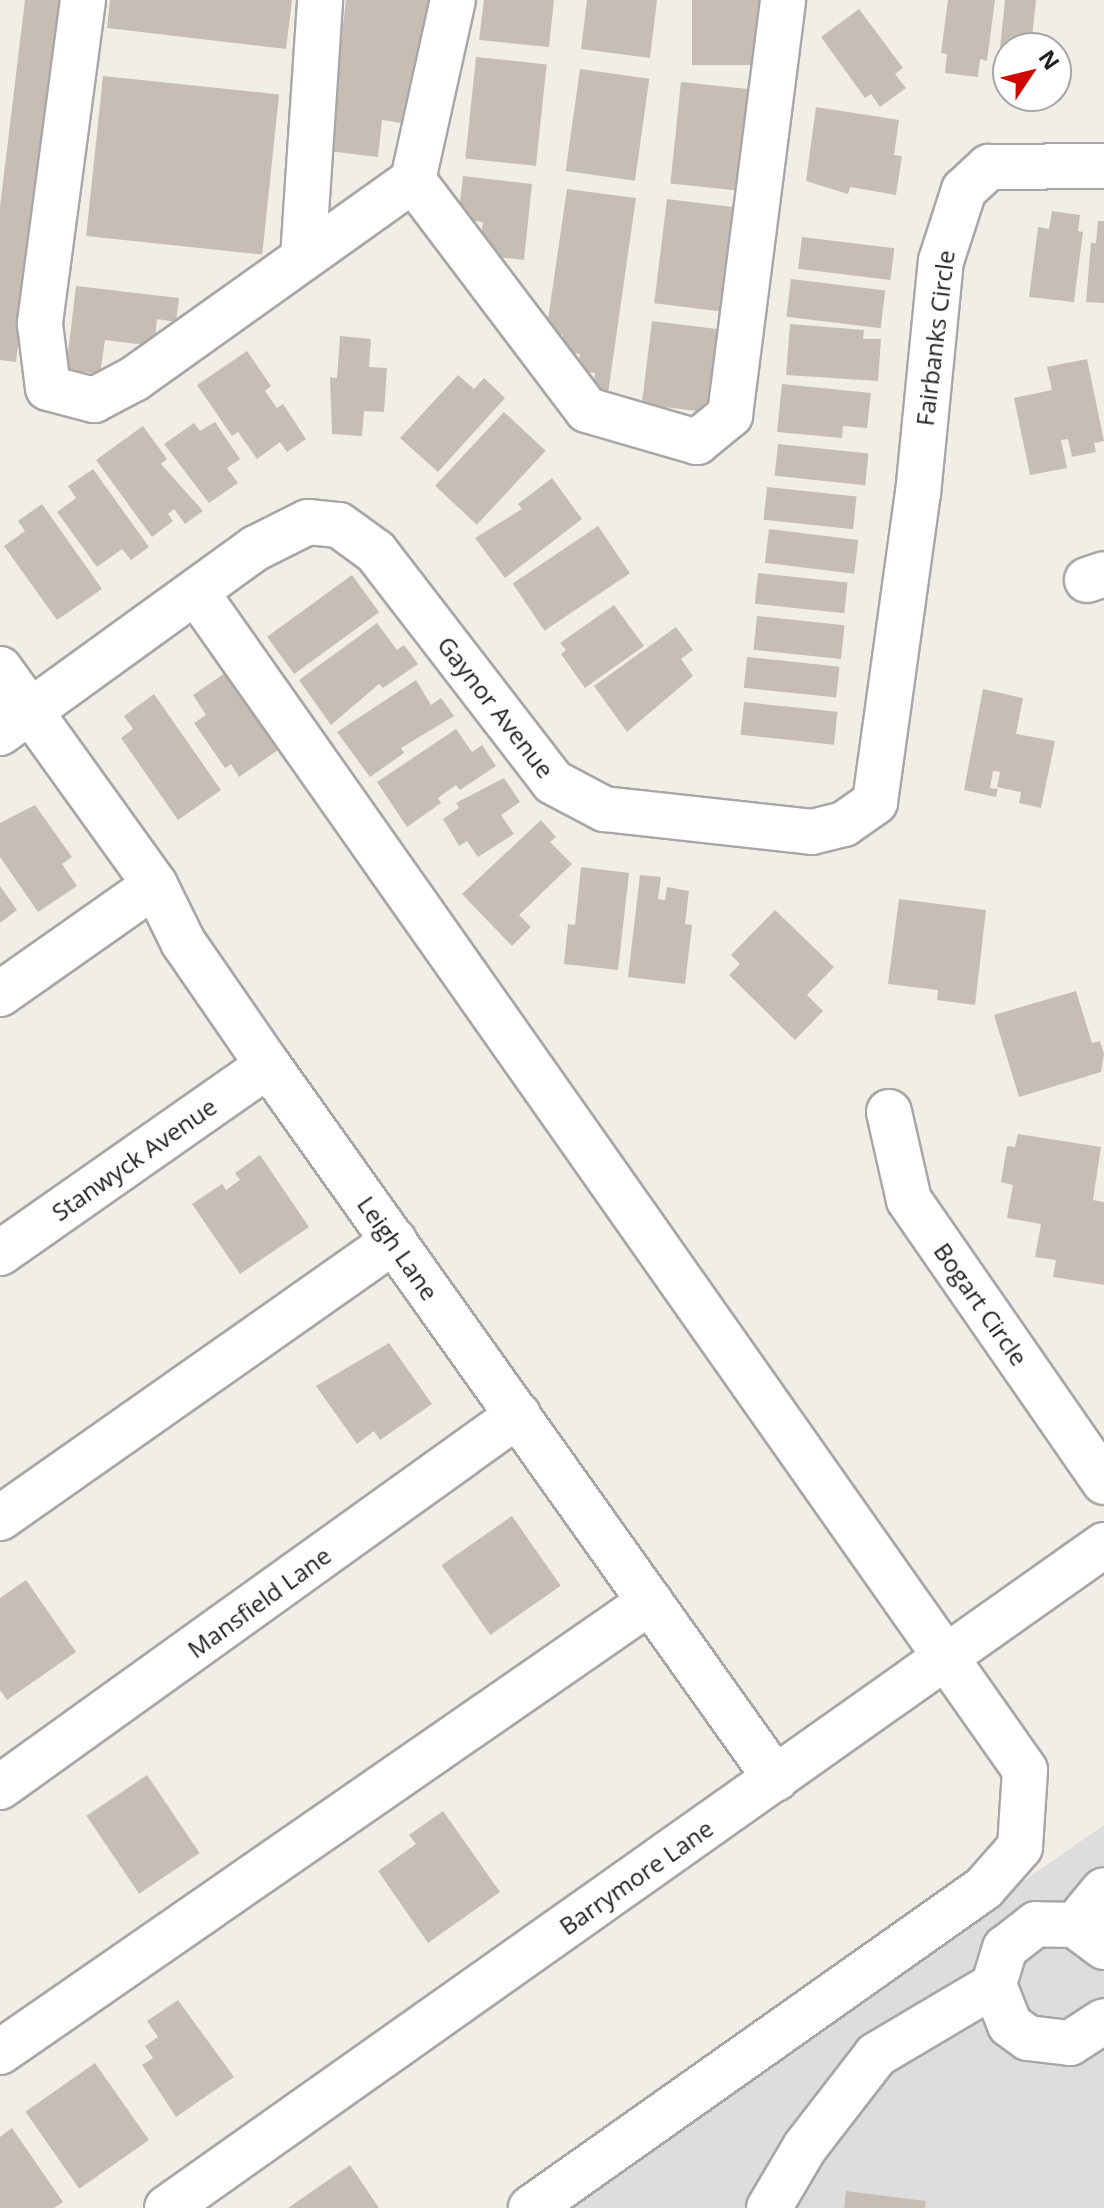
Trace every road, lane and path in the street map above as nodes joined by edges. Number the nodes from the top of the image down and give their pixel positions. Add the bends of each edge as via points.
1 (83, 0) edge
2 (320, 0) edge
3 (453, 0) edge
4 (783, 0) edge
5 (1104, 166) edge
6 (413, 180) junction
7 (303, 258) junction
8 (918, 494) joint
9 (196, 592) junction
10 (0, 669) edge
11 (17, 721) edge
12 (155, 885) junction
13 (0, 994) edge
14 (268, 1065) junction
15 (889, 1112) dead end
16 (394, 1241) junction
17 (0, 1253) edge
18 (518, 1415) junction
19 (1104, 1482) edge
20 (0, 1518) edge
21 (1104, 1545) edge
22 (650, 1602) junction
23 (949, 1660) junction
24 (776, 1779) junction
25 (0, 1787) edge
26 (1104, 1890) edge
27 (1090, 1936) edge
28 (994, 1985) junction
29 (1099, 2037) edge
30 (0, 2052) edge
31 (167, 2208) edge
32 (531, 2208) edge
33 (769, 2208) edge

1 - 7 street via 40,324 48,388 94,400 134,379
2 - 7 street
3 - 6 street
4 - 6 street via 730,415 697,442 587,410
5 - 8 street, Fairbanks Circle via 989,167 964,190 941,261
6 - 7 street
8 - 9 street, Gaynor Avenue via 875,802 844,824 812,832 604,809 553,782 376,552 339,525 308,522 256,548
9 - 11 street, Gaynor Avenue
9 - 23 street
10 - 11 street, Leigh Lane
11 - 12 street, Leigh Lane
12 - 13 street
12 - 14 street, Leigh Lane via 183,942
14 - 16 street, Leigh Lane
14 - 17 street, Stanwyck Avenue
15 - 19 street, Bogart Circle via 909,1200
16 - 18 street, Leigh Lane
16 - 20 street
18 - 22 street, Leigh Lane
18 - 25 street, Mansfield Lane
21 - 23 street, Barrymore Lane
22 - 24 street, Leigh Lane
22 - 30 street
23 - 24 street, Barrymore Lane
23 - 32 street via 1025,1770 1020,1847 984,1888
24 - 31 street, Barrymore Lane
26 - 27 street
27 - 28 street via 1036,1924 1018,1934 997,1966
28 - 29 street via 1010,2025 1028,2038 1059,2044
28 - 33 street via 876,2055 805,2147

